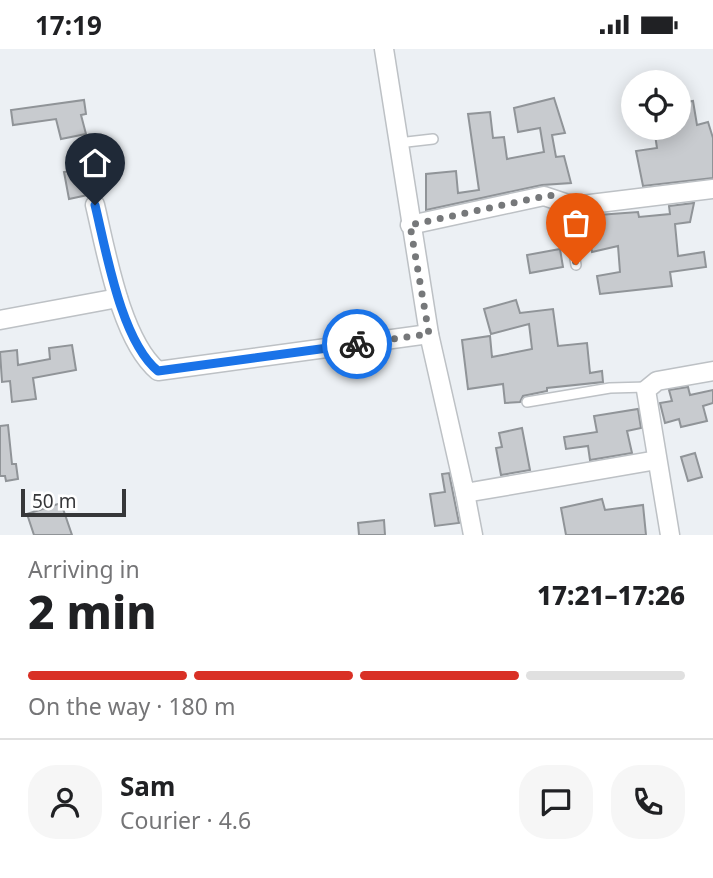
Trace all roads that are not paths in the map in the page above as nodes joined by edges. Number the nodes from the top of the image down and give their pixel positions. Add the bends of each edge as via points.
1 (384, 49) edge
2 (433, 139) dead end
3 (398, 143) junction
4 (713, 189) edge
5 (566, 204) junction
6 (95, 205) dead end
7 (410, 225) junction
8 (576, 265) dead end
9 (118, 298) junction
10 (0, 320) edge
11 (429, 334) junction
12 (713, 372) edge
13 (648, 387) junction
14 (527, 402) dead end
15 (657, 460) junction
16 (465, 493) junction
17 (473, 535) edge
18 (670, 535) edge

1 - 3 street
2 - 3 lane
3 - 7 street
4 - 5 street via 614,203
5 - 7 street via 544,195
5 - 8 lane
6 - 9 street
7 - 11 street
9 - 10 street
9 - 11 street via 147,362 158,371
11 - 16 street
12 - 13 street via 657,381
13 - 14 lane via 622,386
13 - 15 street
15 - 16 street
15 - 18 street
16 - 17 street

